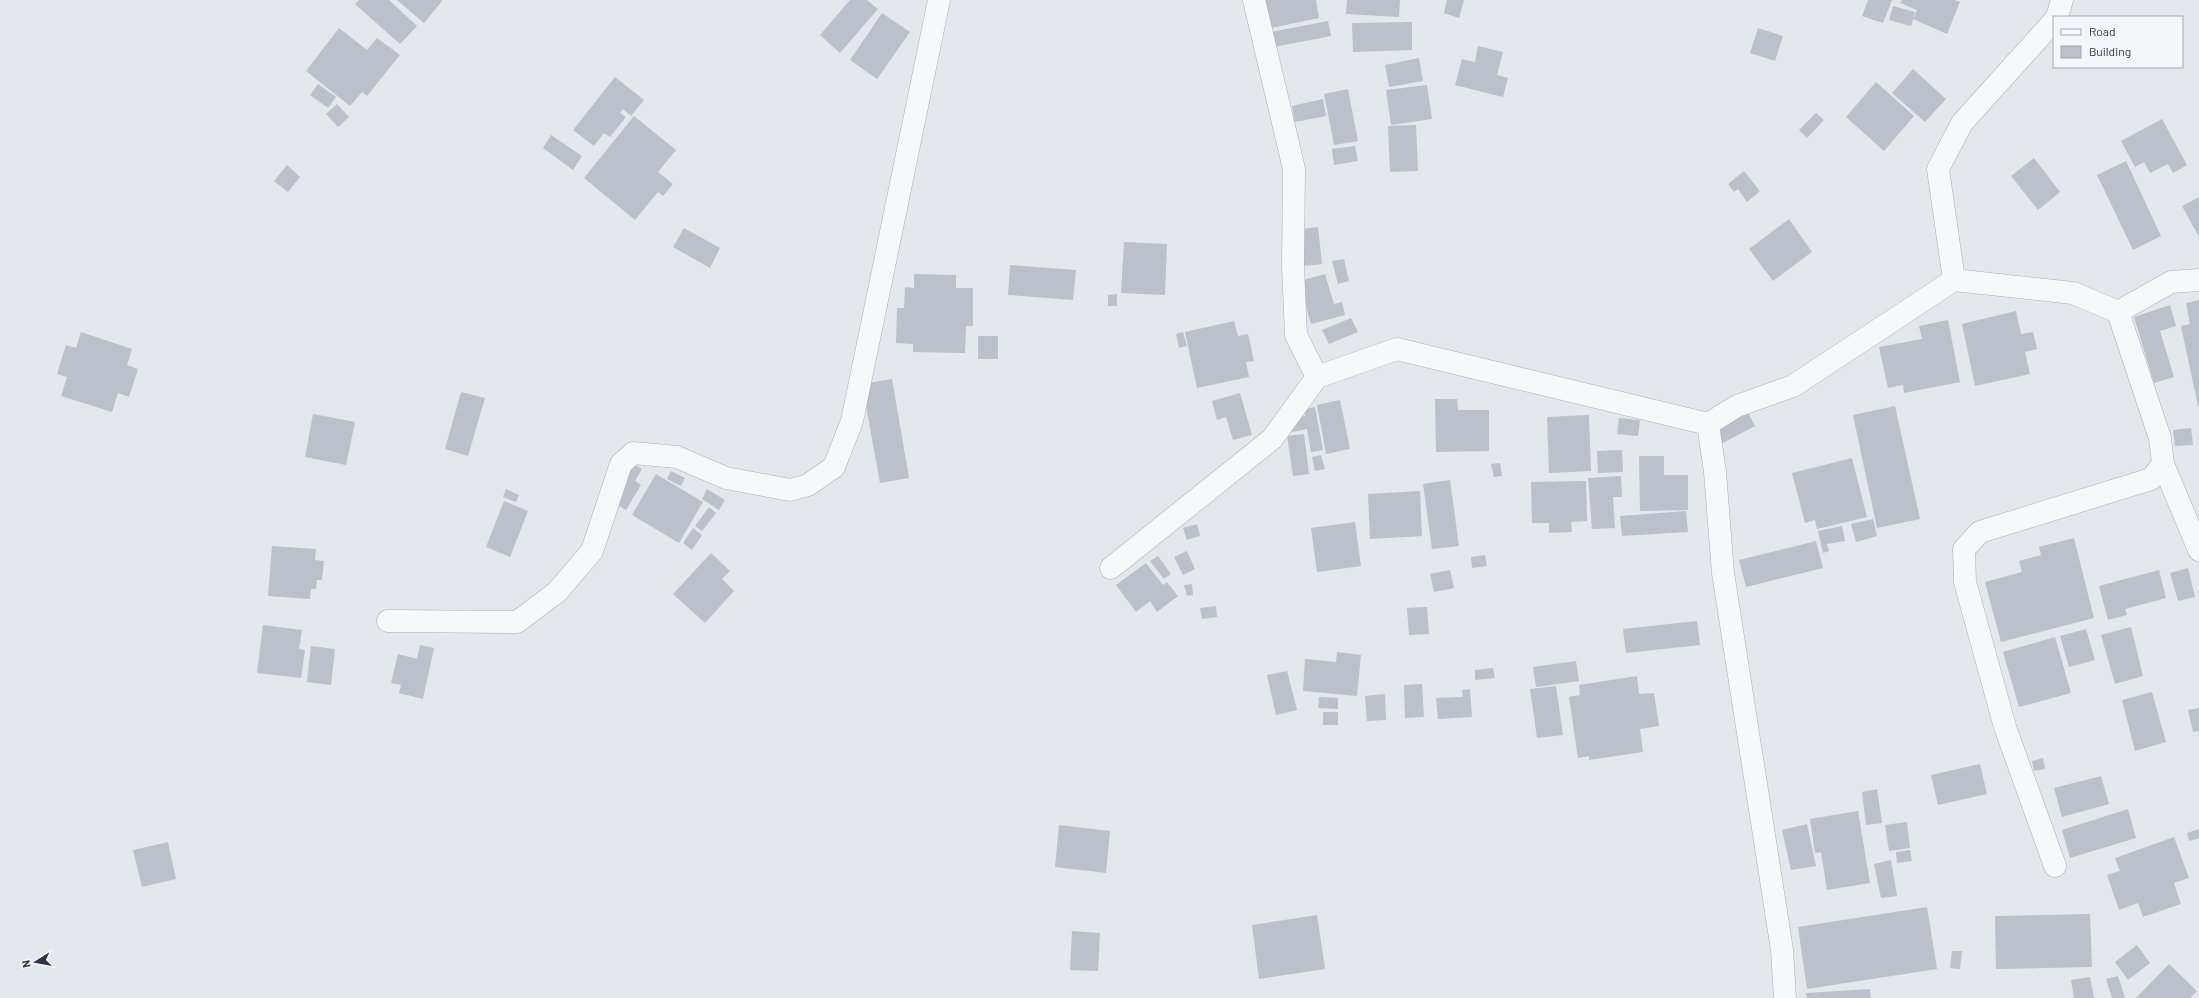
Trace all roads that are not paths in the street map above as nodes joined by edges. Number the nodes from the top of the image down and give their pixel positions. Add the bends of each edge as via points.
1 (939, 0) edge
2 (1254, 0) edge
3 (2062, 0) edge
4 (2057, 16) edge
5 (2053, 22) edge
6 (1954, 280) junction
7 (2199, 280) edge
8 (2118, 312) junction
9 (1317, 377) junction
10 (1708, 424) junction
11 (2163, 464) junction
12 (2199, 550) edge
13 (1111, 568) dead end
14 (388, 621) dead end
15 (2055, 866) dead end
16 (1786, 998) edge

1 - 14 street via 852,421 834,467 808,485 790,490 726,478 677,457 633,453 621,464 592,552 556,592 517,622
2 - 9 street via 1294,169 1293,266 1296,335
3 - 4 street
5 - 6 street via 1962,123 1938,169
6 - 8 street via 2072,293
6 - 10 street via 1792,386 1737,406
7 - 8 street via 2171,282
8 - 11 street via 2160,438
9 - 10 street via 1397,349
9 - 13 street via 1272,439
10 - 16 street via 1723,573 1782,950
11 - 12 street
11 - 15 street via 2151,479 1980,532 1964,549 1966,582 2005,727

